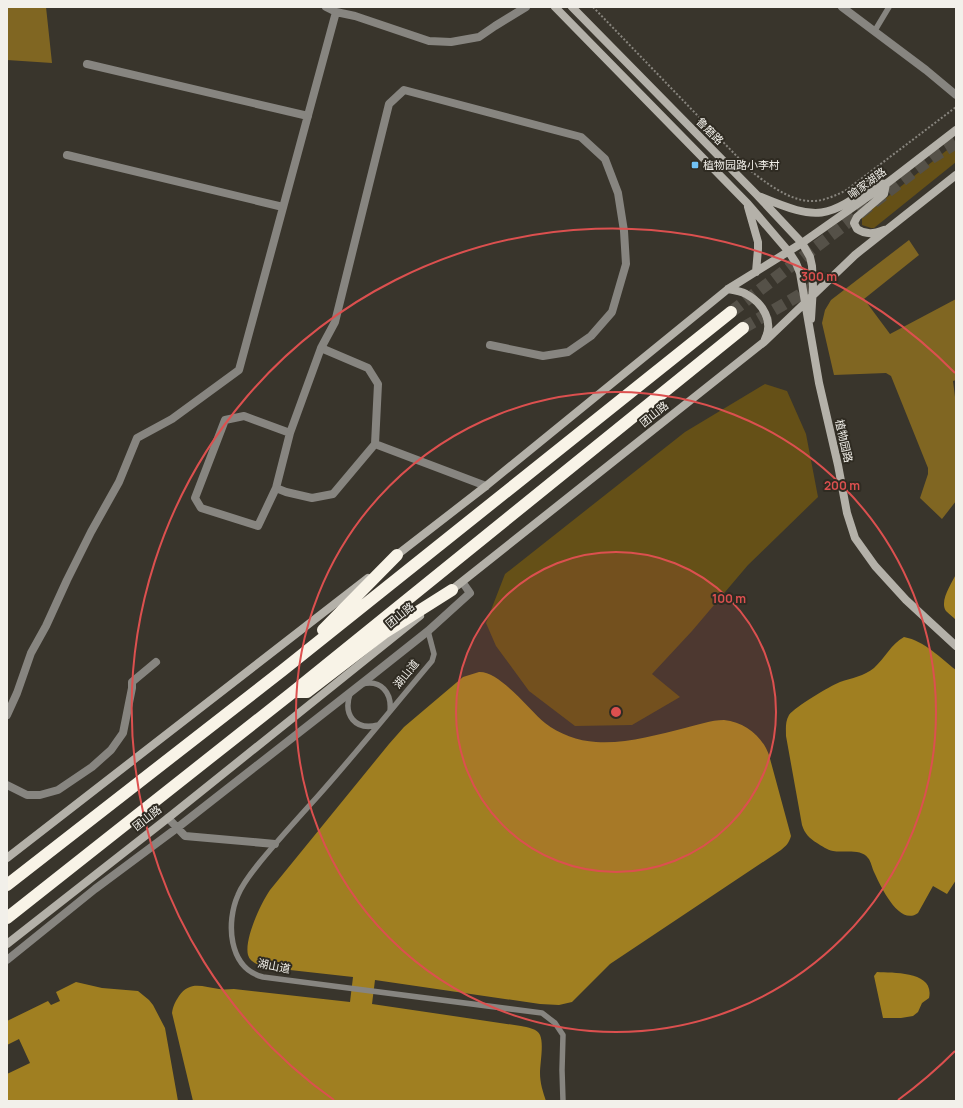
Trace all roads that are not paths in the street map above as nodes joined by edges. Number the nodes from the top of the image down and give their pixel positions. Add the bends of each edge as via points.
1 (326, 7) edge
2 (526, 7) edge
3 (555, 7) edge
4 (572, 7) edge
5 (842, 7) edge
6 (889, 7) edge
7 (336, 12) junction
8 (874, 32) junction
9 (87, 64) dead end
10 (954, 91) edge
11 (308, 116) junction
12 (956, 130) edge
13 (67, 155) dead end
14 (956, 174) edge
15 (886, 184) junction
16 (757, 195) junction
17 (748, 204) junction
18 (283, 207) junction
19 (890, 227) junction
20 (802, 243) junction
21 (789, 252) junction
22 (756, 272) junction
23 (728, 289) junction
24 (812, 296) junction
25 (805, 303) junction
26 (731, 312) tunnel mouth
27 (743, 328) tunnel mouth
28 (810, 330) junction
29 (764, 342) junction
30 (490, 345) dead end
31 (321, 348) junction
32 (290, 433) junction
33 (375, 444) junction
34 (486, 486) junction
35 (276, 488) junction
36 (397, 555) junction
37 (463, 583) junction
38 (452, 590) junction
39 (428, 631) junction
40 (956, 646) edge
41 (156, 662) dead end
42 (283, 670) junction
43 (360, 685) junction
44 (293, 692) junction
45 (350, 693) junction
46 (390, 711) junction
47 (7, 715) edge
48 (378, 725) junction
49 (7, 785) edge
50 (168, 818) junction
51 (177, 828) junction
52 (275, 844) junction
53 (7, 858) edge
54 (7, 885) edge
55 (7, 918) edge
56 (7, 944) edge
57 (7, 960) edge
58 (563, 1101) edge

1 - 7 street
2 - 7 street via 479,37 451,42 429,41
3 - 17 main road
4 - 16 main road, 鲁磨路
5 - 8 street
6 - 8 lane
7 - 11 street
8 - 10 street
9 - 11 street
11 - 18 street
12 - 15 main road, 喻家湖路
13 - 18 street
14 - 19 main road
15 - 16 main road via 876,183 851,201 823,214 805,213
15 - 19 main road via 884,194 857,216 854,223 857,229 866,234
15 - 20 main road, 喻家湖路
16 - 20 main road, 鲁磨路
17 - 21 main road
17 - 22 main road via 758,242
18 - 47 street via 239,370 172,419 137,438 119,482 30,653
19 - 24 main road
20 - 21 main road, 喻家湖路
20 - 24 main road, 鲁磨路 via 812,266
21 - 22 main road
21 - 25 main road, 植物园路 via 798,268
22 - 23 main road
23 - 29 main road via 746,294 760,306 769,323
23 - 34 main road
24 - 25 main road
24 - 28 main road, 鲁磨路
25 - 28 main road, 植物园路
25 - 29 main road, 团山路
26 - 42 highway
27 - 44 highway, 团山路
28 - 40 main road, 植物园路 via 819,383 855,538 875,566 906,600
29 - 37 main road, 团山路
30 - 31 street via 543,356 568,352 591,336 612,312 626,264 618,193 605,159 581,137 404,90 390,104 336,322
31 - 32 street
31 - 33 street via 368,368 378,384
32 - 35 street
32 - 35 street via 244,416 224,420 195,498 200,508 258,526
33 - 34 street
33 - 35 street via 333,494 312,498
34 - 36 main road
36 - 42 highway
36 - 53 main road
37 - 38 main road, 团山路
37 - 39 street, 湖山道 via 470,593
38 - 44 highway via 384,633 307,692
38 - 50 main road, 团山路
39 - 43 street, 湖山道
39 - 46 lane, 湖山道 via 434,650 433,658
41 - 49 street via 132,682 123,733 111,750 92,767 58,790 40,795 27,795
42 - 54 highway
43 - 45 street, 湖山道
43 - 46 lane via 374,684 385,690 391,703
44 - 55 highway, 团山路
45 - 48 lane via 347,707 353,720 364,726
45 - 51 street, 湖山道
46 - 48 lane, 湖山道
48 - 52 lane, 湖山道 via 360,749
50 - 51 street
50 - 56 main road, 团山路
51 - 52 street via 185,836
51 - 57 street, 湖山道 via 95,889
52 - 58 lane, 湖山道 via 242,886 231,919 233,944 247,969 258,976 542,1013 555,1023 563,1035

